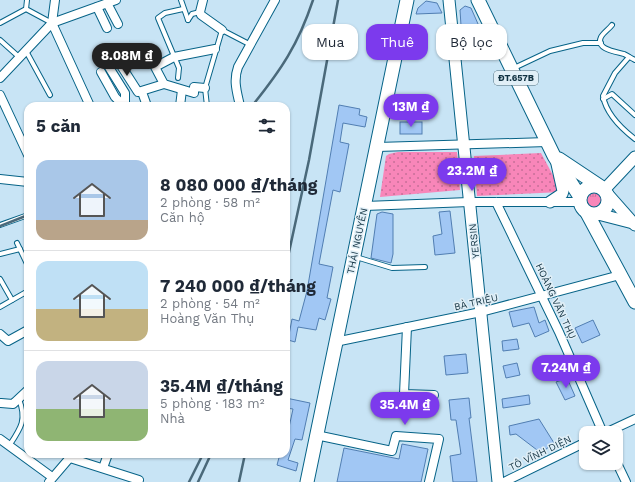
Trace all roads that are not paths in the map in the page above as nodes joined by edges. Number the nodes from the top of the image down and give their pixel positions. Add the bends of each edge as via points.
1 (27, 0) edge
2 (55, 0) edge
3 (116, 0) edge
4 (181, 0) edge
5 (203, 0) edge
6 (275, 0) edge
7 (407, 0) edge
8 (449, 0) edge
9 (478, 0) edge
10 (107, 3) junction
11 (97, 7) junction
12 (26, 9) junction
13 (183, 9) junction
14 (200, 12) junction
15 (0, 23) edge
16 (52, 23) junction
17 (118, 24) dead end
18 (612, 25) dead end
19 (107, 28) dead end
20 (222, 30) junction
21 (0, 40) edge
22 (601, 43) junction
23 (249, 44) junction
24 (215, 49) junction
25 (26, 50) junction
26 (111, 50) dead end
27 (102, 56) dead end
28 (174, 57) junction
29 (629, 57) junction
30 (19, 58) junction
31 (635, 60) edge
32 (512, 69) junction
33 (100, 72) dead end
34 (0, 78) edge
35 (178, 78) dead end
36 (164, 84) junction
37 (205, 88) junction
38 (182, 90) junction
39 (142, 92) junction
40 (0, 95) edge
41 (50, 95) dead end
42 (603, 99) junction
43 (88, 102) edge
44 (120, 102) edge
45 (124, 102) edge
46 (146, 102) edge
47 (180, 102) edge
48 (207, 102) edge
49 (239, 102) edge
50 (635, 115) edge
51 (635, 139) edge
52 (547, 142) junction
53 (463, 144) junction
54 (24, 146) edge
55 (377, 147) junction
56 (554, 156) junction
57 (635, 157) edge
58 (0, 179) edge
59 (24, 181) edge
60 (602, 189) junction
61 (470, 202) junction
62 (496, 202) junction
63 (550, 202) junction
64 (365, 206) junction
65 (586, 207) junction
66 (24, 216) edge
67 (634, 224) edge
68 (0, 225) edge
69 (17, 243) dead end
70 (20, 249) junction
71 (0, 254) edge
72 (354, 256) junction
73 (24, 258) edge
74 (425, 267) dead end
75 (620, 275) junction
76 (0, 279) edge
77 (24, 293) edge
78 (543, 296) junction
79 (12, 300) junction
80 (635, 302) edge
81 (0, 306) edge
82 (481, 312) junction
83 (407, 327) junction
84 (24, 332) edge
85 (0, 334) edge
86 (335, 342) junction
87 (24, 394) edge
88 (404, 394) junction
89 (434, 395) dead end
90 (19, 399) junction
91 (0, 402) edge
92 (404, 405) dead end
93 (635, 419) edge
94 (601, 426) edge
95 (620, 426) edge
96 (316, 436) junction
97 (0, 439) edge
98 (579, 445) edge
99 (9, 446) junction
100 (69, 458) edge
101 (76, 458) edge
102 (107, 458) edge
103 (103, 468) junction
104 (620, 470) edge
105 (50, 479) edge
106 (140, 480) dead end
107 (307, 482) edge
108 (429, 482) edge
109 (498, 482) edge
110 (504, 482) edge
111 (626, 482) edge

1 - 12 lane
2 - 16 street
3 - 10 street
4 - 13 lane
5 - 14 street
6 - 23 street
7 - 55 main road, THÁI NGUYÊN
8 - 53 street, YERSIN
9 - 32 main road, ĐT.657B
10 - 11 street
10 - 17 street
11 - 16 street
11 - 19 street
12 - 15 lane
12 - 16 lane
13 - 14 lane via 188,20 192,14
13 - 28 lane via 165,13 158,18
14 - 20 street via 205,19
16 - 25 street
16 - 43 street
18 - 22 lane via 602,36
20 - 23 lane
20 - 24 lane
21 - 30 lane
22 - 29 lane via 611,52
22 - 32 lane via 583,43 550,51
23 - 49 street via 235,76
24 - 28 street
24 - 37 lane
25 - 30 street
25 - 41 lane
26 - 39 street via 138,92
27 - 45 street via 125,93
28 - 35 lane via 179,68
28 - 36 street via 155,67
29 - 31 lane
29 - 42 lane via 608,85
30 - 34 street
32 - 52 main road, ĐT.657B
33 - 44 street
36 - 38 street
36 - 39 street
37 - 38 street via 194,87 194,93
37 - 48 lane
38 - 47 street
39 - 46 street
40 - 54 street
42 - 50 lane via 612,94
42 - 51 lane via 613,117
52 - 53 street
52 - 56 main road, ĐT.657B
53 - 55 street
53 - 61 street, YERSIN
55 - 64 main road, THÁI NGUYÊN
56 - 60 main road
56 - 63 street via 563,191
56 - 65 main road, ĐT.657B
57 - 60 street
58 - 59 street
60 - 65 main road via 588,187
60 - 65 main road via 608,196 605,210
60 - 67 street
61 - 62 street
61 - 64 street
61 - 82 street, YERSIN
62 - 63 street
62 - 78 street, HOÀNG VĂN THỤ
63 - 65 street
64 - 72 main road, THÁI NGUYÊN
65 - 67 street
65 - 75 main road, ĐT.657B
66 - 68 lane
69 - 70 lane
70 - 71 lane
70 - 73 lane
72 - 74 lane via 392,268
72 - 86 main road, THÁI NGUYÊN
75 - 78 street, BÀ TRIỆU
75 - 80 main road, ĐT.657B
76 - 79 lane
77 - 79 lane
78 - 82 street, BÀ TRIỆU
78 - 94 street, HOÀNG VĂN THỤ
79 - 81 lane
82 - 83 street, BÀ TRIỆU
82 - 109 street, YERSIN
83 - 86 street, BÀ TRIỆU
83 - 88 street
84 - 85 street via 8,341
86 - 96 main road, THÁI NGUYÊN
87 - 90 street
88 - 89 street
88 - 92 lane
90 - 91 street via 9,405
90 - 99 lane via 23,410 23,422
93 - 95 street
96 - 107 main road, THÁI NGUYÊN
96 - 108 street via 392,451 396,436 439,439
97 - 99 street
98 - 110 street, TÔ VĨNH DIỆN
99 - 105 street
100 - 105 street
101 - 103 street
102 - 103 street
103 - 106 street
104 - 111 street

